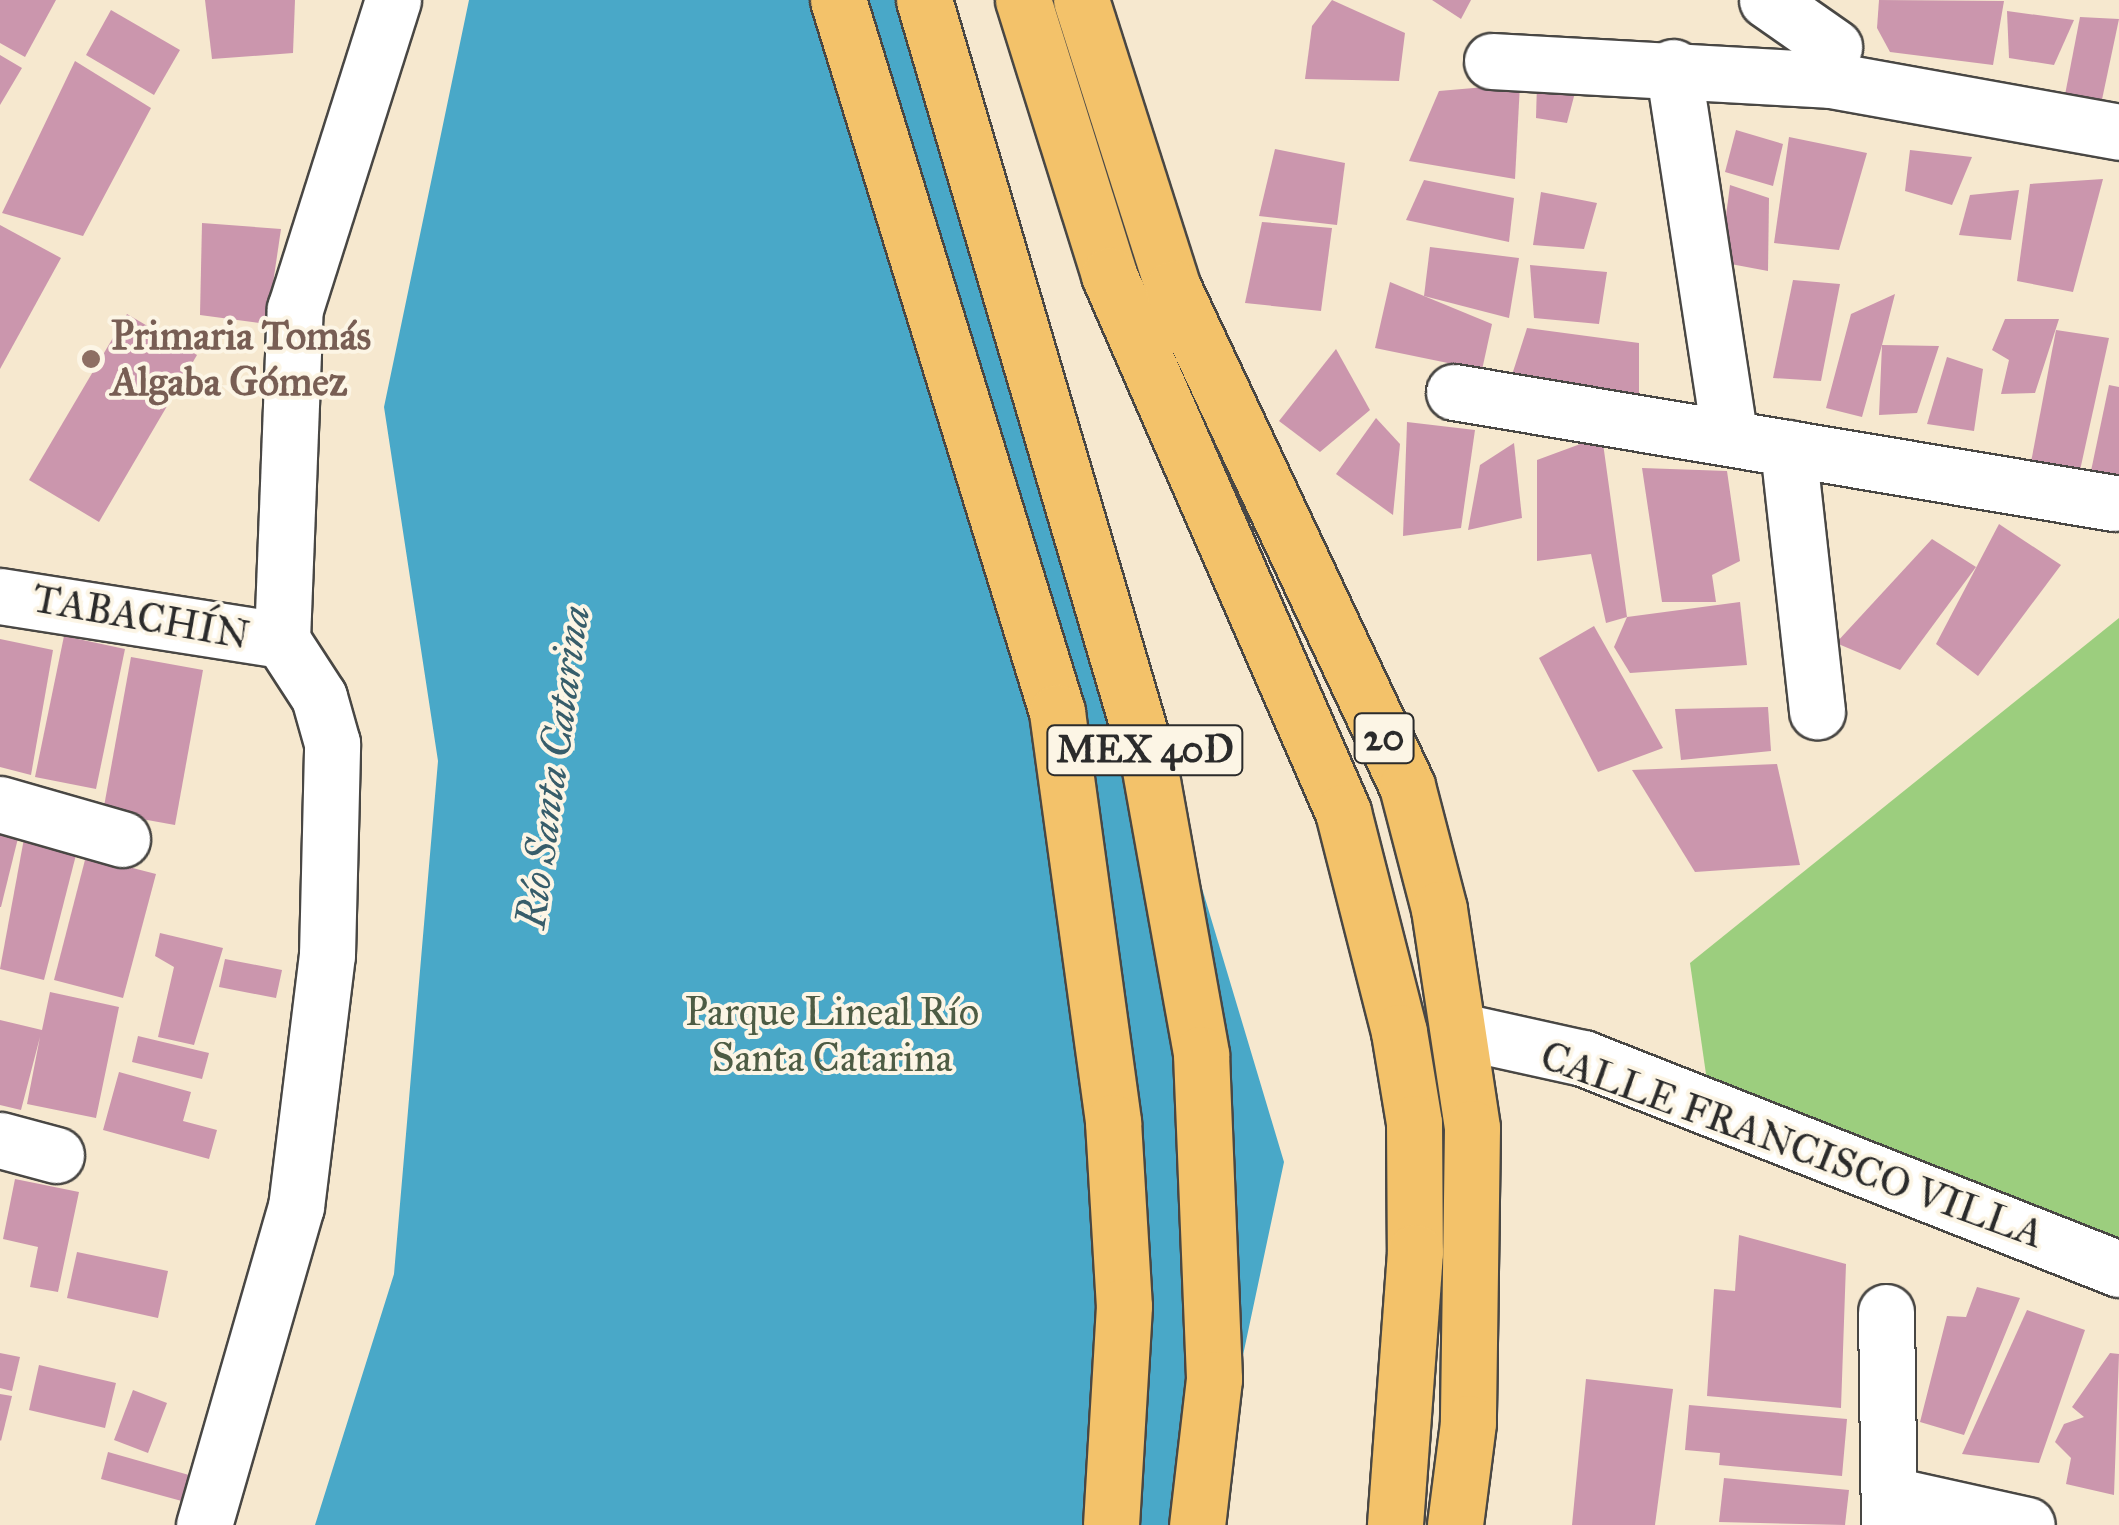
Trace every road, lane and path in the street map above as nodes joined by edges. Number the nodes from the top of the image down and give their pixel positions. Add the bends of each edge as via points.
1 (393, 0) edge
2 (838, 0) edge
3 (924, 0) edge
4 (1022, 0) edge
5 (1080, 0) edge
6 (1767, 0) edge
7 (1835, 42) edge
8 (1492, 61) dead end
9 (1673, 67) junction
10 (2119, 132) edge
11 (1454, 392) dead end
12 (1728, 434) junction
13 (1788, 448) junction
14 (2114, 504) dead end
15 (0, 596) edge
16 (282, 640) junction
17 (1818, 712) dead end
18 (0, 804) edge
19 (122, 838) dead end
20 (1461, 1031) junction
21 (0, 1140) edge
22 (56, 1155) dead end
23 (2119, 1269) edge
24 (1886, 1312) dead end
25 (1891, 1510) edge
26 (204, 1525) edge
27 (1111, 1525) edge
28 (1197, 1525) edge
29 (1395, 1525) edge
30 (1455, 1525) edge
31 (2027, 1525) edge

1 - 16 street via 296,309
2 - 27 main road, MEX 40D via 1057,712 1113,1122 1124,1306
3 - 28 main road, MEX 40D via 1149,764 1201,1054 1214,1379
4 - 29 main road, 20 via 1108,275 1343,812 1399,1032 1414,1123 1415,1252
5 - 20 main road, 20 via 1188,325 1407,786
6 - 7 street
7 - 9 street
7 - 10 street
8 - 9 street
9 - 12 street
11 - 12 street
12 - 13 street
13 - 14 street
13 - 17 street
15 - 16 street, TABACHÍN
16 - 26 street via 318,697 332,743 327,956 296,1207
18 - 19 street
20 - 23 street, CALLE FRANCISCO VILLA via 1584,1058
20 - 30 main road, 20 via 1472,1244
21 - 22 street
24 - 25 street
25 - 31 street

